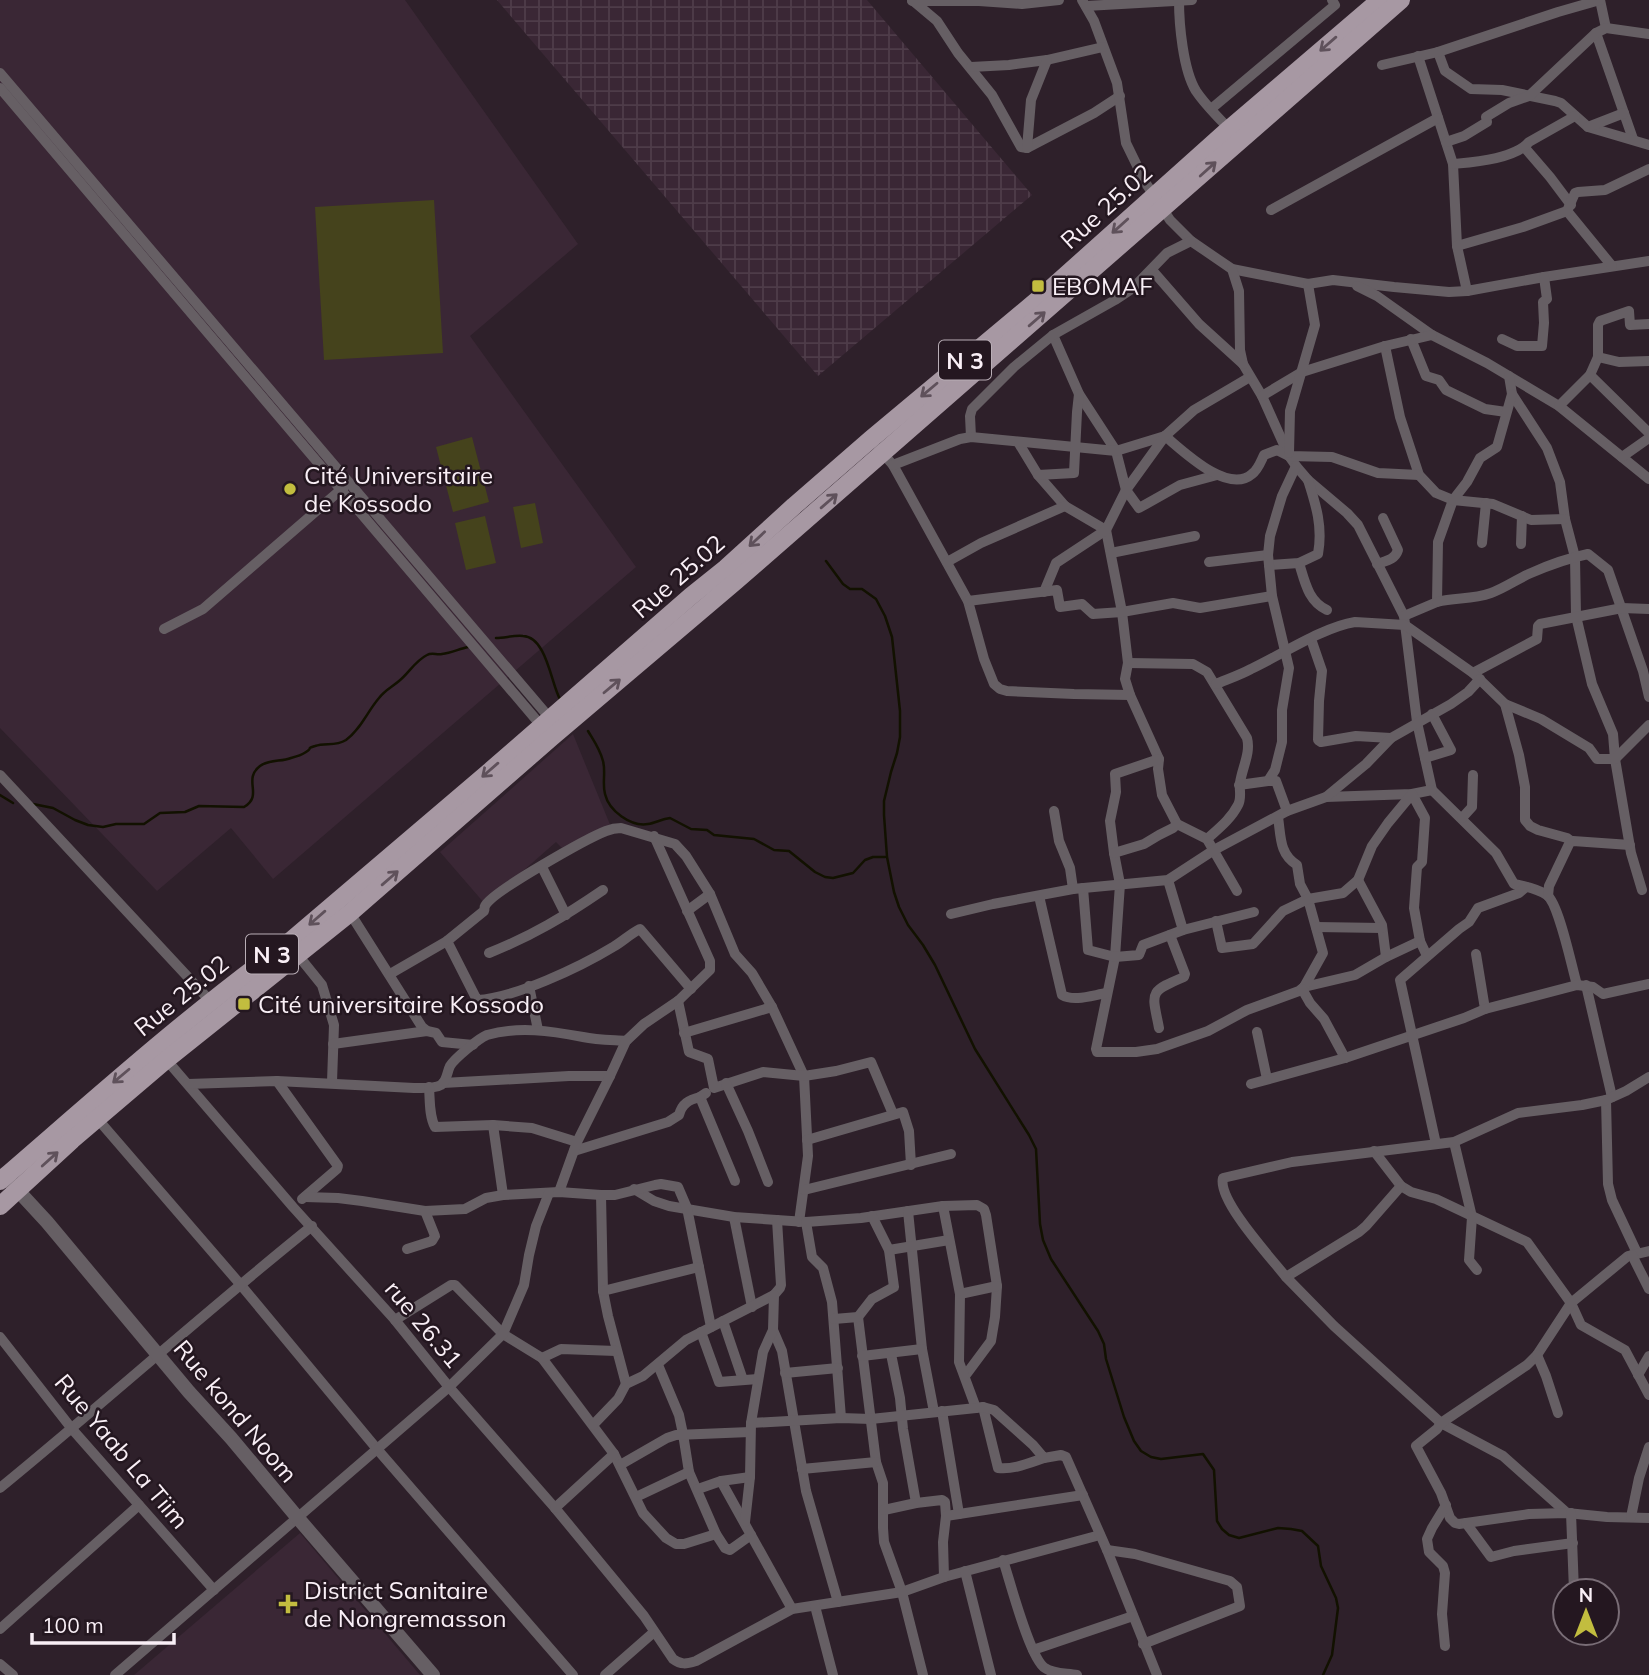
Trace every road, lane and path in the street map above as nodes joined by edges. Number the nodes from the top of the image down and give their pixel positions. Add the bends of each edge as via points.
1 (912, 0) edge
2 (1059, 0) edge
3 (1192, 0) edge
4 (1380, 0) edge
5 (1401, 0) edge
6 (1600, 0) edge
7 (1179, 1) edge
8 (1082, 2) edge
9 (1336, 2) edge
10 (1601, 31) junction
11 (1649, 34) edge
12 (1103, 47) junction
13 (1438, 52) junction
14 (1418, 56) junction
15 (1047, 60) junction
16 (1382, 65) dead end
17 (971, 67) junction
18 (0, 73) edge
19 (0, 88) edge
20 (1120, 96) junction
21 (1529, 96) junction
22 (1212, 109) junction
23 (1624, 113) junction
24 (1575, 116) junction
25 (1438, 118) junction
26 (1588, 127) junction
27 (1234, 135) junction
28 (1633, 139) junction
29 (1446, 142) junction
30 (1649, 145) edge
31 (1027, 148) junction
32 (1525, 148) junction
33 (1453, 164) junction
34 (1649, 169) edge
35 (1159, 203) junction
36 (1569, 208) junction
37 (1271, 210) dead end
38 (1191, 241) junction
39 (1457, 246) junction
40 (1649, 261) edge
41 (1612, 266) junction
42 (1232, 269) junction
43 (1152, 270) junction
44 (1545, 277) junction
45 (1348, 282) junction
46 (1308, 285) junction
47 (1467, 291) junction
48 (1649, 324) edge
49 (1053, 335) junction
50 (1432, 335) junction
51 (1411, 339) junction
52 (1502, 339) dead end
53 (1385, 346) junction
54 (1001, 350) junction
55 (1598, 357) junction
56 (1649, 361) edge
57 (1244, 365) junction
58 (1014, 367) junction
59 (1302, 372) junction
60 (1590, 374) junction
61 (1509, 376) junction
62 (1250, 377) junction
63 (1079, 394) junction
64 (1512, 394) junction
65 (1262, 396) junction
66 (1559, 406) junction
67 (1506, 412) junction
68 (1649, 435) edge
69 (1165, 436) junction
70 (971, 437) junction
71 (871, 439) junction
72 (1018, 442) junction
73 (1076, 446) junction
74 (1115, 451) junction
75 (1622, 457) junction
76 (888, 460) junction
77 (1293, 461) junction
78 (1038, 475) junction
79 (1217, 475) junction
80 (1419, 475) junction
81 (1649, 479) edge
82 (1308, 480) junction
83 (345, 486) junction
84 (1126, 490) junction
85 (1454, 500) junction
86 (1486, 503) junction
87 (1065, 506) junction
88 (1522, 516) junction
89 (1383, 517) dead end
90 (1565, 519) junction
91 (1106, 530) junction
92 (1195, 536) dead end
93 (1482, 543) dead end
94 (1521, 544) dead end
95 (1111, 553) junction
96 (1575, 557) junction
97 (1268, 560) junction
98 (947, 562) junction
99 (1209, 562) dead end
100 (1299, 563) junction
101 (1377, 564) junction
102 (1044, 592) junction
103 (1272, 596) junction
104 (968, 601) junction
105 (1437, 602) junction
106 (1622, 608) junction
107 (1649, 609) edge
108 (1327, 610) dead end
109 (1122, 612) junction
110 (1576, 616) junction
111 (1405, 621) junction
112 (164, 628) dead end
113 (1311, 639) junction
114 (1284, 652) junction
115 (1128, 663) junction
116 (1646, 668) edge
117 (1477, 676) junction
118 (1216, 684) junction
119 (1130, 695) junction
120 (1649, 697) edge
121 (1505, 704) junction
122 (1432, 714) junction
123 (1417, 722) junction
124 (1649, 725) edge
125 (551, 728) junction
126 (1391, 738) junction
127 (1426, 758) junction
128 (1159, 759) junction
129 (1615, 759) junction
130 (0, 775) edge
131 (1473, 775) dead end
132 (1268, 781) junction
133 (1239, 785) junction
134 (1432, 790) junction
135 (1412, 794) junction
136 (1326, 796) junction
137 (1054, 811) dead end
138 (1283, 814) junction
139 (1462, 818) junction
140 (1177, 824) junction
141 (654, 836) junction
142 (1207, 839) junction
143 (1571, 841) junction
144 (1630, 845) junction
145 (1214, 850) junction
146 (1114, 853) junction
147 (542, 867) junction
148 (1168, 880) junction
149 (1358, 880) junction
150 (1120, 884) junction
151 (1526, 887) junction
152 (1078, 888) junction
153 (603, 890) dead end
154 (1642, 890) dead end
155 (1237, 891) dead end
156 (710, 894) junction
157 (1039, 895) junction
158 (1548, 895) junction
159 (1308, 899) junction
160 (687, 911) junction
161 (1254, 912) dead end
162 (349, 913) junction
163 (951, 914) dead end
164 (566, 915) junction
165 (1216, 921) junction
166 (1316, 927) junction
167 (1382, 928) junction
168 (1184, 930) junction
169 (1170, 935) junction
170 (447, 941) junction
171 (1420, 941) junction
172 (489, 953) dead end
173 (297, 954) junction
174 (1476, 954) dead end
175 (1427, 956) junction
176 (1115, 957) junction
177 (1386, 957) junction
178 (390, 974) junction
179 (1649, 984) edge
180 (1582, 985) junction
181 (529, 986) junction
182 (1303, 988) junction
183 (691, 989) junction
184 (1107, 993) junction
185 (678, 1002) junction
186 (772, 1007) junction
187 (216, 1008) junction
188 (1485, 1009) junction
189 (1159, 1028) dead end
190 (538, 1030) junction
191 (427, 1031) junction
192 (1257, 1032) dead end
193 (684, 1033) junction
194 (1412, 1035) junction
195 (626, 1041) junction
196 (333, 1044) junction
197 (472, 1045) junction
198 (160, 1054) junction
199 (1345, 1059) junction
200 (610, 1076) junction
201 (804, 1076) junction
202 (1268, 1079) junction
203 (277, 1080) junction
204 (332, 1082) junction
205 (1648, 1082) edge
206 (443, 1083) junction
207 (726, 1083) junction
208 (188, 1084) junction
209 (1251, 1084) dead end
210 (429, 1087) junction
211 (714, 1088) junction
212 (700, 1097) junction
213 (1609, 1099) junction
214 (91, 1112) junction
215 (893, 1114) junction
216 (494, 1125) junction
217 (807, 1140) junction
218 (1454, 1142) junction
219 (1436, 1144) junction
220 (575, 1146) junction
221 (1374, 1151) junction
222 (951, 1154) dead end
223 (911, 1165) junction
224 (3, 1179) edge
225 (735, 1181) dead end
226 (768, 1182) dead end
227 (1401, 1186) junction
228 (634, 1189) junction
229 (804, 1190) junction
230 (18, 1191) junction
231 (554, 1192) junction
232 (503, 1195) junction
233 (601, 1195) junction
234 (305, 1197) junction
235 (0, 1206) edge
236 (943, 1206) junction
237 (293, 1207) junction
238 (687, 1208) junction
239 (425, 1211) junction
240 (908, 1211) junction
241 (872, 1216) junction
242 (734, 1217) junction
243 (1472, 1217) junction
244 (777, 1220) junction
245 (802, 1222) junction
246 (312, 1226) junction
247 (950, 1240) junction
248 (912, 1246) junction
249 (407, 1250) dead end
250 (889, 1250) junction
251 (1639, 1253) edge
252 (699, 1267) junction
253 (1477, 1270) dead end
254 (1286, 1277) junction
255 (240, 1284) junction
256 (997, 1286) junction
257 (1649, 1289) edge
258 (603, 1291) junction
259 (960, 1294) junction
260 (774, 1295) junction
261 (1571, 1303) junction
262 (752, 1307) junction
263 (858, 1317) junction
264 (834, 1319) junction
265 (395, 1320) junction
266 (723, 1321) junction
267 (706, 1329) junction
268 (773, 1330) junction
269 (503, 1334) junction
270 (2, 1342) edge
271 (922, 1349) junction
272 (617, 1351) junction
273 (158, 1354) junction
274 (891, 1354) junction
275 (1536, 1355) junction
276 (862, 1356) junction
277 (1649, 1356) edge
278 (542, 1358) junction
279 (658, 1365) junction
280 (838, 1368) junction
281 (785, 1373) junction
282 (1638, 1375) junction
283 (965, 1376) junction
284 (758, 1379) junction
285 (744, 1380) junction
286 (626, 1384) junction
287 (449, 1387) junction
288 (1649, 1395) edge
289 (979, 1408) junction
290 (938, 1412) junction
291 (1558, 1413) dead end
292 (901, 1416) junction
293 (841, 1418) junction
294 (872, 1419) junction
295 (793, 1421) junction
296 (1441, 1423) junction
297 (593, 1426) junction
298 (751, 1427) junction
299 (72, 1429) junction
300 (683, 1434) junction
301 (1649, 1447) edge
302 (377, 1449) junction
303 (614, 1454) junction
304 (1044, 1458) junction
305 (876, 1462) junction
306 (620, 1465) junction
307 (802, 1469) junction
308 (689, 1472) junction
309 (750, 1477) junction
310 (721, 1481) junction
311 (0, 1489) edge
312 (698, 1489) junction
313 (1083, 1495) junction
314 (636, 1497) junction
315 (916, 1503) junction
316 (139, 1505) junction
317 (1446, 1506) junction
318 (555, 1508) junction
319 (884, 1510) junction
320 (1569, 1513) junction
321 (959, 1514) junction
322 (946, 1516) junction
323 (297, 1517) junction
324 (1631, 1517) junction
325 (1649, 1518) edge
326 (745, 1522) junction
327 (1466, 1523) junction
328 (716, 1534) junction
329 (751, 1535) junction
330 (1100, 1535) junction
331 (1573, 1543) junction
332 (1107, 1550) junction
333 (1003, 1560) junction
334 (965, 1571) junction
335 (944, 1577) junction
336 (1574, 1577) edge
337 (214, 1590) junction
338 (902, 1592) junction
339 (838, 1602) junction
340 (815, 1606) junction
341 (792, 1609) junction
342 (1133, 1616) junction
343 (0, 1629) edge
344 (654, 1632) junction
345 (1143, 1644) junction
346 (1444, 1646) dead end
347 (1033, 1650) junction
348 (0, 1664) edge
349 (13, 1675) edge
350 (115, 1675) edge
351 (433, 1675) edge
352 (573, 1675) edge
353 (605, 1675) edge
354 (833, 1675) edge
355 (923, 1675) edge
356 (991, 1675) edge
357 (1077, 1675) edge
358 (1157, 1675) edge

1 - 2 street via 1022,4
1 - 17 street via 937,21
3 - 7 street
4 -> 27 main road, N 3
5 - 27 main road, N 3
6 - 10 street
6 - 13 street
7 - 8 street
7 - 22 street via 1189,74
8 - 12 street
9 - 22 street
10 - 11 street
10 - 21 street
10 - 23 street
12 - 15 street
12 - 20 street
13 - 14 street
13 - 21 street via 1445,71 1471,89
14 - 16 street
14 - 25 street
15 - 17 street
15 - 31 street via 1031,100
17 - 31 street via 1019,145
18 - 83 street
19 - 83 street
20 - 31 street
20 - 35 street via 1126,143
21 - 24 street via 1561,103
21 - 29 street via 1508,103 1486,117 1487,122
22 - 27 street
23 - 26 street
23 - 28 street
24 - 26 street
24 - 32 street
25 - 29 street
25 - 37 street
26 - 28 street
27 - 35 main road, N 3
28 - 30 street
29 - 33 street
32 - 33 street via 1494,159
32 - 36 street
33 - 39 street
34 - 36 street via 1605,190 1575,193
35 - 38 street
54 -> 35 main road, N 3
35 -> 71 main road, Rue 25.02 / N 3
36 - 39 street
36 - 41 street
38 - 42 street
38 - 43 street via 1167,253
39 - 47 street
40 - 41 street
41 - 44 street
42 - 46 street
42 - 57 street via 1239,291
43 - 49 street via 1115,300
43 - 57 street via 1199,324
44 - 47 street
44 - 52 street via 1542,346 1517,346
45 - 46 street
45 - 47 street
45 - 50 street via 1377,296
46 - 59 street via 1315,325
48 - 55 street via 1630,325 1629,311 1604,318 1598,325
49 - 58 street
49 - 63 street
50 - 51 street
50 - 61 street
51 - 53 street
51 - 67 street via 1426,376 1485,409
53 - 59 street
53 - 80 street via 1400,417
54 - 58 street
54 - 76 main road, N 3
55 - 56 street
55 - 60 street
57 - 62 street
58 - 70 street via 972,409
59 - 65 street
59 - 77 street via 1290,411
60 - 66 street
60 - 68 street
61 - 64 street
61 - 66 street
62 - 65 street
62 - 69 street via 1194,410
63 - 73 street
63 - 74 street
64 - 67 street
64 - 90 street via 1550,455 1560,482
65 - 77 street
66 - 75 street
67 - 85 street via 1497,447 1480,458
68 - 75 street
69 - 74 street
69 - 79 street
69 - 84 street
70 - 72 street
70 - 76 street
71 - 76 street
71 -> 125 main road, Rue 25.02 / N 3 via 691,596
72 - 73 street
72 - 78 street
73 - 74 street
73 - 78 street via 1074,473
74 - 84 street
75 - 81 street
76 - 98 street
125 -> 76 main road, N 3
77 - 79 street via 1277,450 1264,455 1253,474 1244,479
77 - 80 street via 1332,457 1375,473
77 - 82 street
77 - 97 street via 1270,536
78 - 87 street
79 - 84 street via 1180,485 1139,508
80 - 85 street via 1436,493
82 - 100 street via 1321,529 1319,551
82 - 101 street via 1358,525
83 - 112 street via 203,608
83 - 125 street
84 - 91 street
85 - 86 street
85 - 105 street via 1438,542
86 - 88 street
86 - 93 street
87 - 91 street
87 - 98 street
88 - 90 street
88 - 94 street
89 - 101 street via 1398,550 1392,559
90 - 96 street
91 - 95 street
91 - 102 street via 1056,563
92 - 95 street
95 - 109 street
96 - 105 street via 1494,592
96 - 106 street via 1588,554 1608,570
96 - 110 street
97 - 99 street
97 - 100 street
97 - 103 street
98 - 104 street
100 - 108 street via 1308,593
101 - 111 street
102 - 104 street
102 - 109 street via 1057,590 1060,607 1082,604 1093,614
103 - 109 street via 1200,608 1173,603
103 - 114 street
104 - 119 street via 984,659 1000,689
105 - 111 street
106 - 107 street
106 - 110 street
106 - 116 street
109 - 115 street
110 - 117 street via 1538,625 1537,639
110 - 129 street via 1592,684 1614,734
111 - 113 street via 1352,622
111 - 117 street
111 - 123 street
113 - 114 street
113 - 126 street via 1322,671 1319,741
114 - 118 street
114 - 132 street via 1289,668 1282,742
115 - 118 street via 1193,664
115 - 119 street via 1125,679
116 - 120 street
117 - 121 street
117 - 122 street via 1468,692
118 - 133 street via 1248,741
119 - 128 street
121 - 129 street via 1541,719 1589,748 1597,759
121 - 143 street via 1519,755 1525,820 1538,830
122 - 123 street
122 - 127 street via 1451,750
123 - 126 street
123 - 127 street
124 - 129 street
162 -> 125 main road, N 3
125 -> 187 main road, Rue 25.02 / N 3 via 490,771
126 - 136 street
127 - 134 street
128 - 140 street via 1162,795
128 - 146 street via 1115,774 1110,821
129 - 144 street
130 - 187 street
131 - 139 street via 1472,807
132 - 133 street
132 - 138 street via 1276,781
133 - 142 street via 1238,805
134 - 135 street
134 - 139 street
135 - 136 street
135 - 149 street via 1372,846
135 - 171 street via 1425,818 1415,908
136 - 138 street
137 - 152 street via 1059,841
138 - 145 street
138 - 159 street via 1282,848 1297,865
139 - 151 street via 1496,853 1514,884
140 - 142 street
140 - 146 street via 1144,844
141 - 147 street via 614,828
141 - 156 street via 678,846
141 - 160 street
142 - 145 street
143 - 144 street
143 - 158 street
144 - 154 street
145 - 148 street
145 - 155 street
146 - 150 street
147 - 164 street
147 - 170 street via 492,898 484,911
148 - 150 street
148 - 168 street
149 - 159 street via 1343,893
149 - 167 street
150 - 152 street
150 - 176 street
151 - 158 street
151 - 175 street via 1478,908 1469,922
152 - 157 street
152 - 176 street via 1088,950
153 - 164 street
156 - 160 street
156 - 186 street via 735,954
157 - 163 street
157 - 184 street via 1062,995 1076,998
158 - 180 street
159 - 165 street via 1283,911 1253,944 1222,948
159 - 166 street
160 - 183 street via 710,961 710,970
161 - 165 street
162 - 173 main road, N 3
162 - 178 street
164 - 172 street
165 - 168 street
166 - 167 street
166 - 182 street via 1322,953
167 - 177 street
168 - 169 street
169 - 176 street via 1143,945 1139,955
169 - 189 street via 1185,974 1155,993
170 - 178 street
170 - 181 street via 477,1000
171 - 175 street
171 - 177 street
173 - 187 main road, N 3
173 - 196 street via 322,985 334,1025
174 - 188 street
175 - 194 street via 1400,980
176 - 184 street
177 - 182 street via 1355,975
178 - 191 street
179 - 180 street via 1608,994
180 - 188 street
180 - 213 street
181 - 183 street via 585,963 640,929
181 - 190 street
182 - 184 street via 1157,1049 1097,1052
182 - 199 street
183 - 185 street
185 - 193 street
185 - 195 street
186 - 193 street
186 - 201 street
187 - 198 main road, N 3
188 - 194 street
190 - 195 street
190 - 197 street via 486,1035
191 - 196 street
191 - 197 street via 436,1032 442,1042
192 - 202 street
193 - 211 street via 690,1053 708,1059
194 - 199 street
194 - 219 street
195 - 200 street
196 - 204 street
197 - 206 street via 451,1065
198 - 208 street, rue 26.31
198 - 214 main road, Rue 25.02 / N 3
199 - 202 street
200 - 206 street
200 - 220 street
201 - 207 street via 763,1072
201 - 215 street via 871,1062
201 - 217 street
202 - 209 street
203 - 204 street
203 - 208 street
203 - 234 street via 338,1166
204 - 210 street
205 - 213 street
206 - 210 street
207 - 211 street
207 - 226 street
208 - 237 street, rue 26.31
210 - 216 street via 435,1127
211 - 212 street
212 - 220 street via 688,1100 668,1122
212 - 225 street
213 - 218 street via 1518,1113
213 - 251 street via 1608,1184
214 - 224 main road, Rue 25.02 / N 3
230 -> 214 main road, Rue 25.02 / N 3
214 - 255 street
215 - 217 street
215 - 223 street via 903,1112
216 - 220 street via 540,1129
216 - 232 street
217 - 229 street
218 - 219 street
218 - 243 street
219 - 221 street
220 - 231 street
221 - 227 street
221 - 254 street via 1292,1162 1223,1178 1235,1212
222 - 223 street
223 - 229 street
224 - 230 street, Rue kond Noom
227 - 243 street
227 - 254 street via 1366,1226
228 - 233 street
228 - 238 street via 659,1204
228 - 238 street via 661,1184 678,1187
229 - 245 street
230 - 235 main road, Rue 25.02 / N 3
230 - 273 street, Rue kond Noom
231 - 232 street
231 - 233 street
231 - 269 street via 536,1226 524,1285
232 - 239 street via 465,1209
233 - 258 street
234 - 237 street
234 - 239 street
236 - 240 street
236 - 247 street
236 - 256 street via 984,1209
237 - 246 street, rue 26.31
238 - 242 street
238 - 252 street
239 - 249 street via 435,1236
240 - 241 street
240 - 248 street
241 - 245 street
241 - 250 street
242 - 244 street
242 - 262 street
243 - 253 street via 1469,1260
243 - 261 street via 1527,1242
244 - 245 street
244 - 260 street via 781,1284
245 - 264 street via 812,1257 823,1268
246 - 255 street
246 - 265 street, rue 26.31
247 - 248 street
247 - 259 street
248 - 250 street
248 - 271 street
250 - 263 street via 894,1287 872,1299
251 - 257 street
251 - 261 street
252 - 258 street
252 - 267 street
254 - 296 street
255 - 273 street
255 - 302 street
256 - 259 street
256 - 283 street via 991,1341
258 - 272 street
259 - 283 street via 959,1356
260 - 262 street
260 - 268 street
261 - 275 street
261 - 282 street via 1582,1327 1625,1350
262 - 266 street
263 - 264 street
263 - 276 street
264 - 280 street
265 - 269 street via 454,1284
265 - 287 street, rue 26.31
266 - 267 street
266 - 285 street
267 - 279 street
267 - 285 street via 719,1382
268 - 281 street
268 - 284 street
269 - 278 street
269 - 287 street
270 - 299 street, Rue Yaab La Tiim
271 - 274 street
271 - 290 street
272 - 278 street via 558,1349
272 - 286 street
273 - 299 street
273 - 323 street, Rue kond Noom
274 - 276 street
274 - 292 street
275 - 291 street
275 - 296 street
276 - 294 street
277 - 282 street
278 - 297 street
279 - 286 street
279 - 300 street
280 - 281 street
280 - 293 street
281 - 295 street
282 - 288 street
283 - 289 street
284 - 285 street
284 - 298 street
286 - 297 street
287 - 302 street
287 - 318 street, rue 26.31
289 - 290 street
289 - 304 street via 994,1410
289 - 304 street via 998,1468
290 - 292 street
290 - 321 street
292 - 294 street
292 - 315 street
293 - 294 street
293 - 295 street
294 - 305 street
295 - 298 street
295 - 307 street
296 - 317 street via 1416,1446
296 - 320 street via 1503,1456
297 - 303 street
298 - 300 street
298 - 309 street
299 - 311 street
299 - 316 street, Rue Yaab La Tiim
300 - 306 street
300 - 308 street
301 - 324 street
302 - 323 street
302 - 352 street
303 - 306 street
303 - 318 street
304 - 313 street via 1066,1457
305 - 307 street
305 - 319 street
306 - 314 street
307 - 339 street
308 - 312 street
308 - 314 street
309 - 310 street
309 - 326 street
310 - 312 street
310 - 326 street
312 - 328 street
313 - 321 street
313 - 330 street
314 - 328 street via 643,1513 676,1544
315 - 319 street
315 - 322 street via 942,1500
316 - 337 street, Rue Yaab La Tiim
316 - 343 street
317 - 327 street via 1455,1523
317 - 346 street via 1427,1539 1429,1552 1445,1573
318 - 344 street, rue 26.31
319 - 338 street via 884,1542
320 - 324 street
320 - 327 street
320 - 331 street
321 - 322 street
322 - 335 street
323 - 337 street
323 - 351 street, Rue kond Noom
324 - 325 street
326 - 329 street
327 - 331 street via 1491,1558
328 - 329 street via 727,1550
329 - 341 street
330 - 332 street
330 - 333 street
331 - 336 street
332 - 342 street
332 - 345 street via 1230,1581 1237,1587 1240,1607
333 - 334 street
333 - 347 street
334 - 335 street
334 - 356 street
335 - 338 street
337 - 350 street
338 - 339 street
338 - 355 street
339 - 340 street
340 - 341 street
340 - 354 street
341 - 344 street, rue 26.31 via 686,1664 673,1659
342 - 345 street
342 - 347 street
344 - 353 street
345 - 358 street
347 - 357 street via 1042,1667
348 - 349 street

